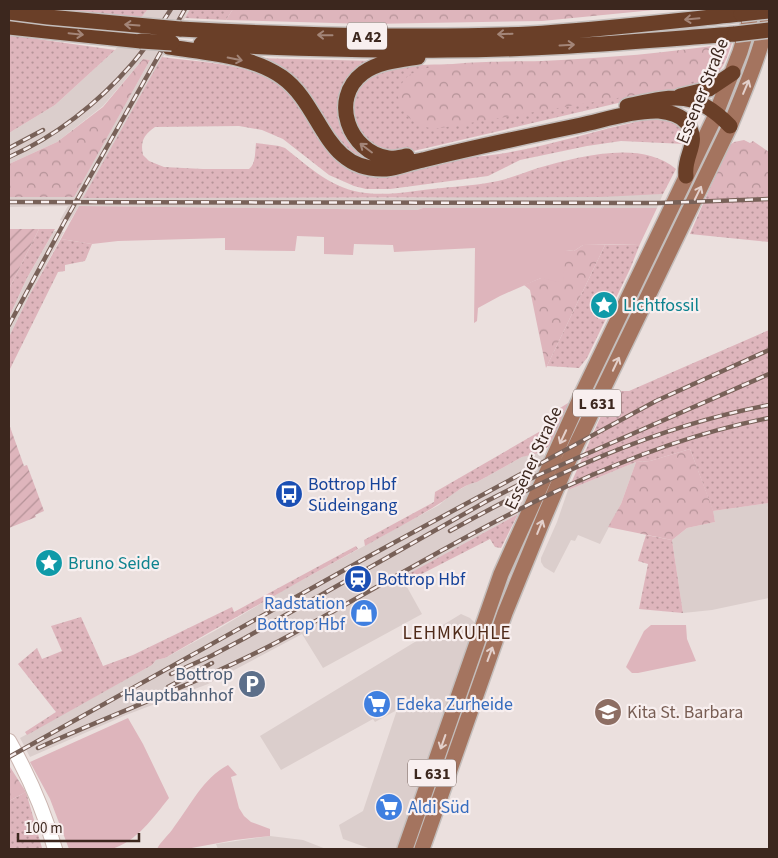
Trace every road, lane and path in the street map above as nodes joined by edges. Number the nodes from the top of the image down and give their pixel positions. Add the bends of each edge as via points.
1 (747, 11) edge
2 (769, 11) edge
3 (9, 12) edge
4 (769, 16) edge
5 (9, 27) edge
6 (769, 30) edge
7 (171, 45) junction
8 (449, 50) junction
9 (733, 72) junction
10 (679, 97) junction
11 (628, 115) junction
12 (715, 117) junction
13 (730, 126) junction
14 (686, 176) junction
15 (9, 742) edge
16 (425, 846) edge
17 (55, 849) edge
18 (405, 849) edge

1 - 2 highway, A 42, bridge
1 -> 3 highway, A 42, bridge via 554,32 444,36 271,34 180,29
1 - 9 main road, Essener Straße / L 631
13 -> 4 main road, Essener Straße / L 631 via 761,49
5 -> 7 highway, bridge
8 -> 6 highway, A 42, bridge via 589,44
7 - 8 highway, A 42
7 -> 11 highway via 242,60 270,70 300,94 330,144 343,157 356,165 373,169 388,169
10 -> 8 highway via 398,158 374,154 359,143 348,126 345,108 348,93 356,80 372,68 386,63
9 - 10 highway via 709,89
9 - 12 main road, Essener Straße / L 631
10 - 12 highway via 692,100
11 - 12 highway via 663,105
11 - 14 highway via 658,111 672,113 684,120 694,139 685,168
12 - 13 highway
12 - 14 main road, Essener Straße / L 631
16 -> 13 main road, Essener Straße / L 631 via 505,613 543,520
14 -> 18 main road, Essener Straße / L 631 via 501,574
15 - 17 street via 27,773

